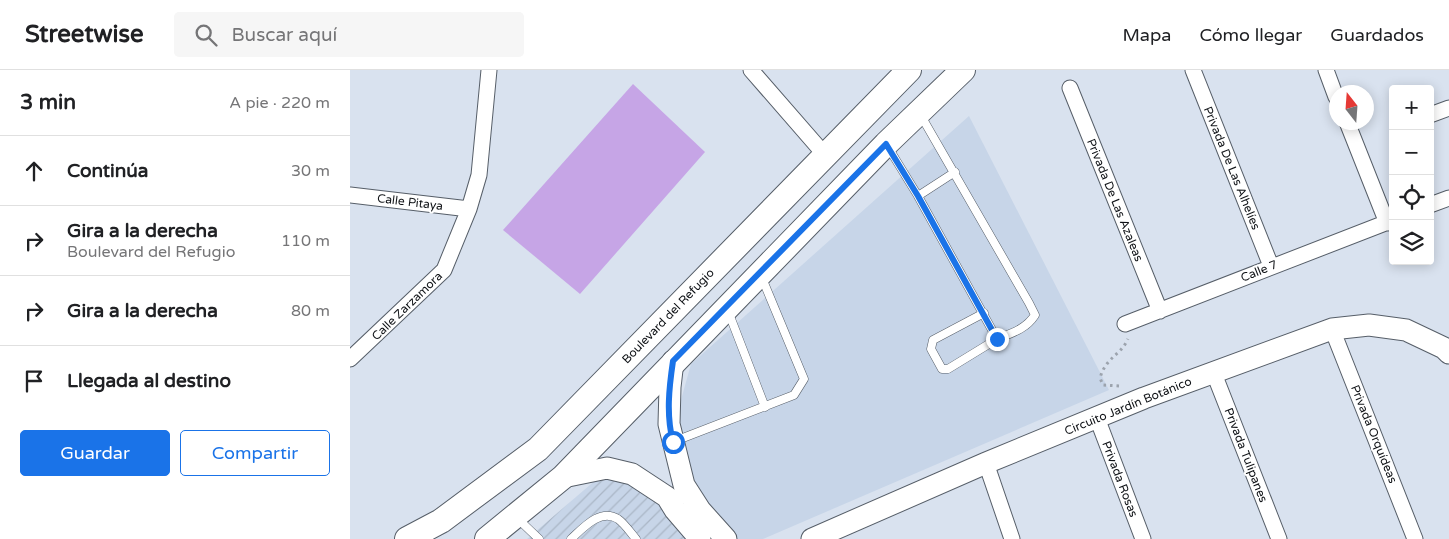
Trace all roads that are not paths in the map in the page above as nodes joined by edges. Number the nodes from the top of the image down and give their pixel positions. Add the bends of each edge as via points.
1 (489, 70) edge
2 (751, 70) edge
3 (909, 70) edge
4 (963, 70) edge
5 (1193, 70) edge
6 (1326, 70) edge
7 (1332, 85) edge
8 (1070, 88) dead end
9 (1449, 108) edge
10 (919, 112) junction
11 (1434, 114) edge
12 (1350, 130) edge
13 (886, 144) junction
14 (826, 155) junction
15 (955, 172) junction
16 (350, 195) edge
17 (918, 196) junction
18 (1449, 198) edge
19 (1434, 204) edge
20 (469, 208) junction
21 (1389, 220) edge
22 (1389, 222) edge
23 (1271, 266) junction
24 (760, 273) junction
25 (727, 308) junction
26 (1160, 312) junction
27 (984, 313) junction
28 (1131, 322) road end
29 (1332, 329) junction
30 (997, 339) junction
31 (1449, 353) edge
32 (350, 359) edge
33 (673, 361) junction
34 (1213, 371) junction
35 (766, 407) junction
36 (1097, 418) junction
37 (673, 442) junction
38 (986, 463) junction
39 (562, 477) junction
40 (676, 491) junction
41 (515, 517) junction
42 (407, 539) edge
43 (487, 539) edge
44 (540, 539) edge
45 (571, 539) edge
46 (636, 539) edge
47 (700, 539) edge
48 (726, 539) edge
49 (812, 539) edge
50 (1012, 539) edge
51 (1143, 539) edge
52 (1279, 539) edge
53 (1415, 539) edge

1 - 20 street, Calle Zarzamora via 479,175
2 - 14 street
3 - 14 main road, Boulevard del Refugio
4 - 10 main road
5 - 23 street, Privada De Las Alhelíes
6 - 7 street
8 - 26 street, Privada De Las Azaleas
9 - 11 street
10 - 13 main road
10 - 15 lane
12 - 21 street
13 - 17 lane
13 - 24 main road
14 - 42 main road, Boulevard del Refugio via 538,449 441,521
15 - 17 lane
15 - 30 lane via 1035,314 1029,324
16 - 20 street, Calle Pitaya
17 - 27 lane
18 - 19 street
20 - 32 street, Calle Zarzamora via 444,270
22 - 23 street, Calle 7
23 - 26 street, Calle 7
24 - 25 main road
24 - 35 lane via 804,379 794,396
25 - 33 main road
25 - 35 lane
26 - 28 street, Calle 7
27 - 30 lane
27 - 30 lane via 933,340 931,349 942,369 948,369
29 - 31 street, Circuito Jardín Botánico via 1369,325 1406,330
29 - 34 street, Circuito Jardín Botánico
29 - 53 street, Privada Orquídeas
33 - 37 street via 669,424
33 - 39 main road
34 - 36 street, Circuito Jardín Botánico
34 - 52 street, Privada Tulipanes
35 - 37 lane
36 - 38 street, Circuito Jardín Botánico
36 - 51 street, Privada Rosas
37 - 40 street
38 - 49 street, Circuito Jardín Botánico
38 - 50 street
39 - 40 street via 607,468
39 - 41 main road
40 - 47 street via 675,510
40 - 48 street via 700,510
41 - 43 main road
41 - 44 lane
45 - 46 lane via 593,519 604,516 617,518

